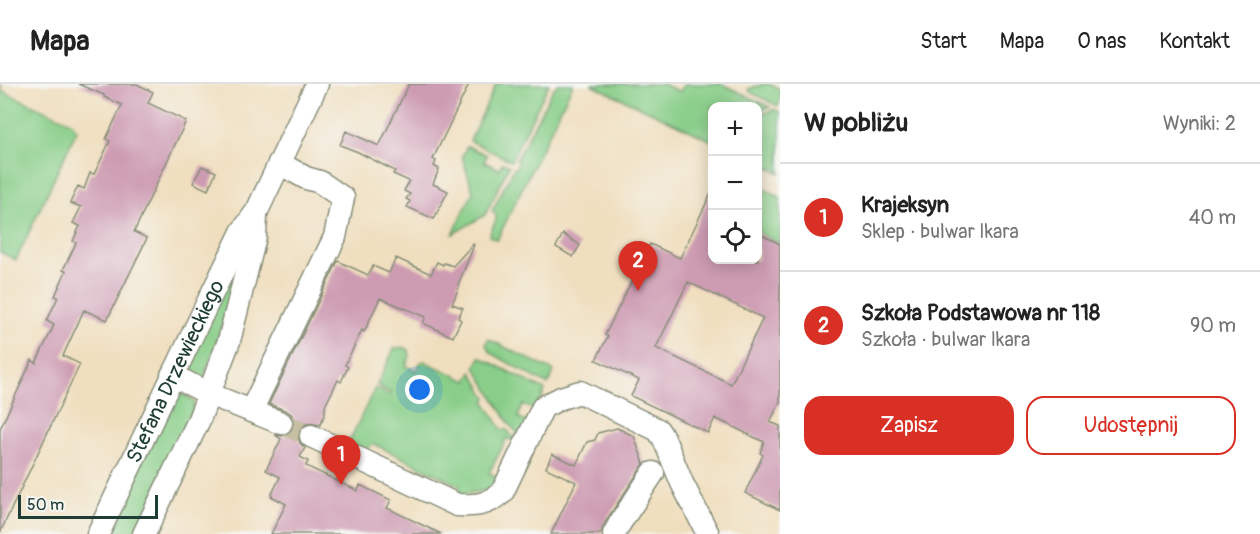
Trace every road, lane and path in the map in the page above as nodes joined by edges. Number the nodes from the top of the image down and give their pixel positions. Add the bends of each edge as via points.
1 (317, 84) edge
2 (279, 163) junction
3 (256, 212) junction
4 (172, 375) junction
5 (208, 394) junction
6 (251, 411) junction
7 (281, 423) tunnel mouth
8 (311, 436) tunnel mouth
9 (653, 473) dead end
10 (98, 534) edge
11 (144, 534) edge
12 (614, 534) edge
13 (708, 534) edge

1 - 2 street, Stefana Drzewieckiego
2 - 3 street, Stefana Drzewieckiego
2 - 6 street via 320,182 343,198 334,237
3 - 4 street, Stefana Drzewieckiego via 242,232
3 - 5 street, Stefana Drzewieckiego via 255,237 229,341
4 - 5 street
4 - 10 street, Stefana Drzewieckiego
5 - 6 street
5 - 11 street, Stefana Drzewieckiego
6 - 7 street
8 - 13 street via 457,505 483,504 502,493 543,407 580,392 658,430
9 - 12 street

